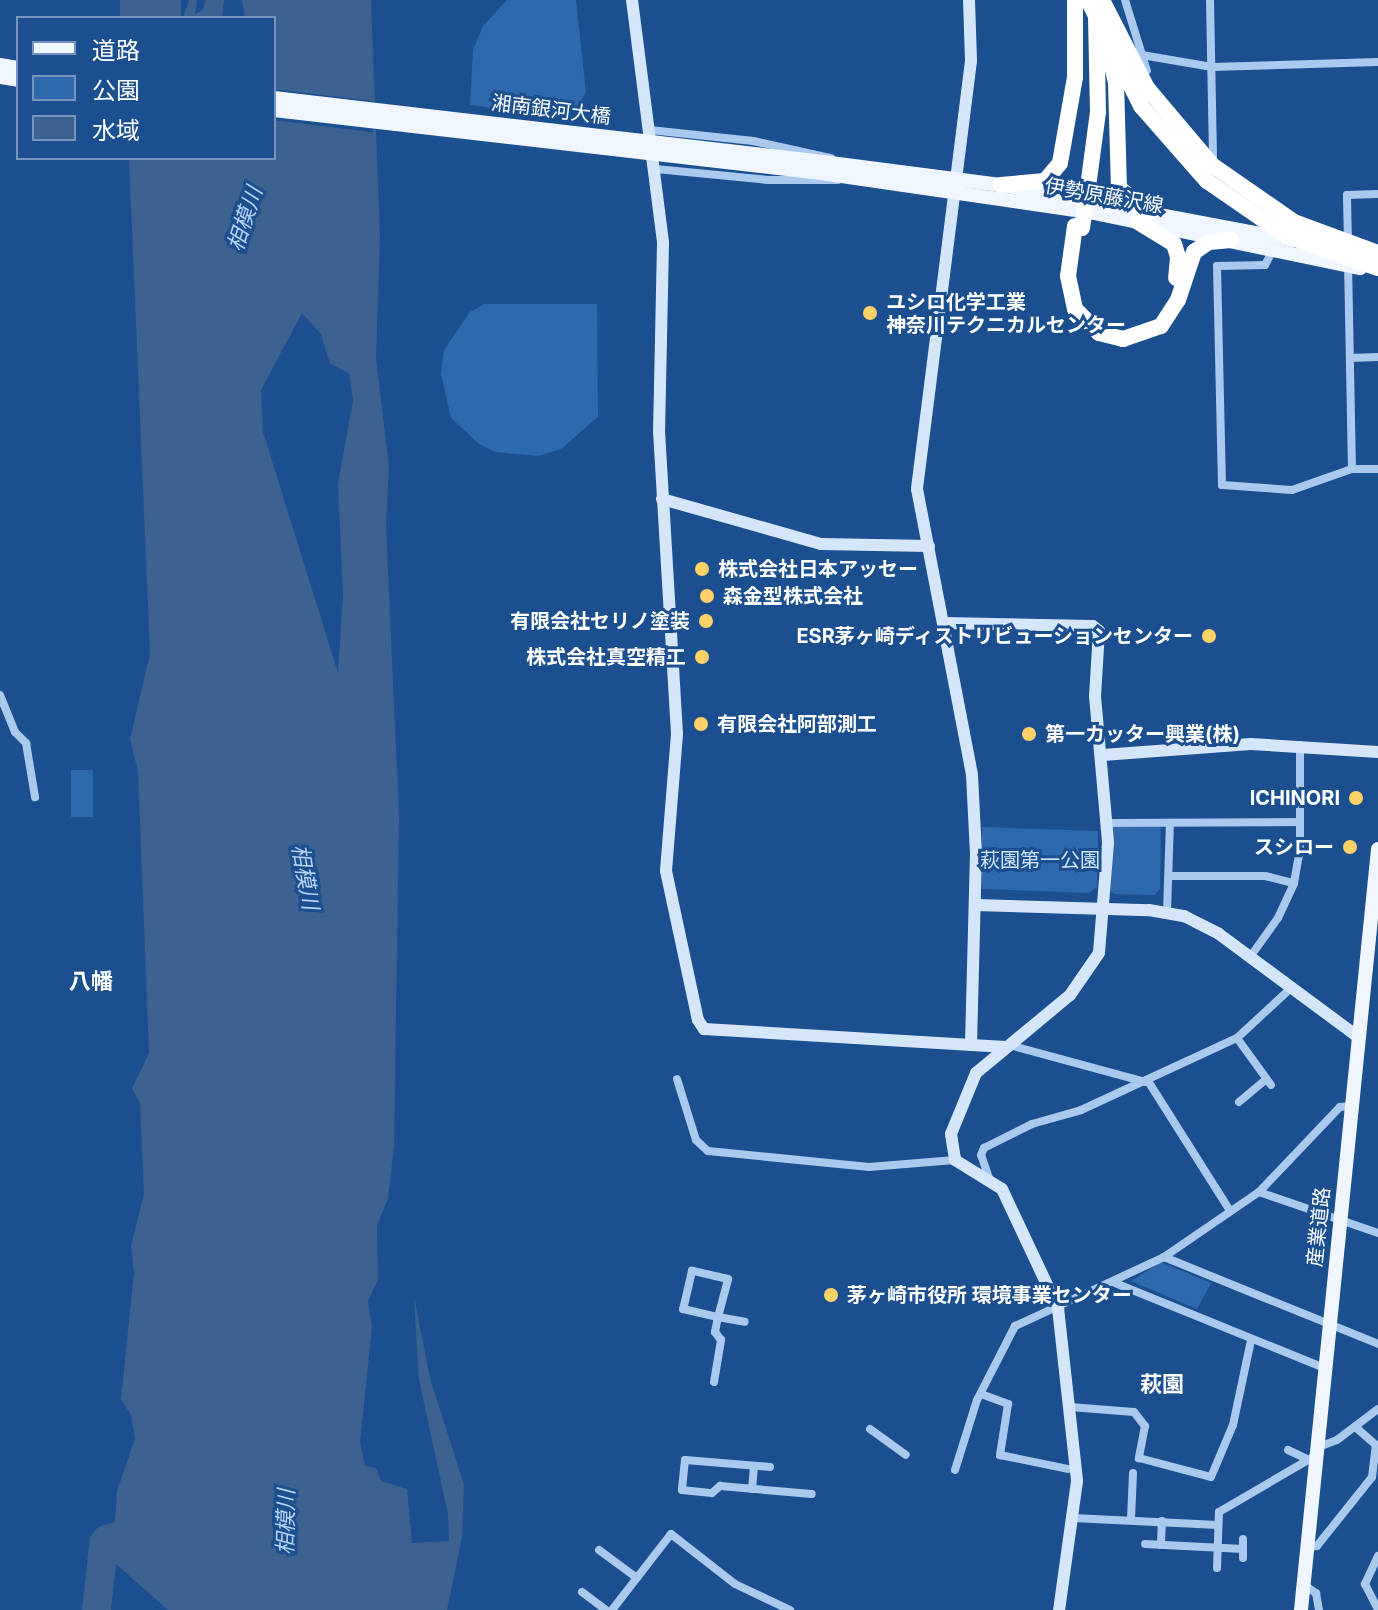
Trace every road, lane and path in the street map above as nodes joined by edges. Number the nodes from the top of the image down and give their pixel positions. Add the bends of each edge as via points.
1 (632, 0) edge
2 (969, 0) edge
3 (1075, 0) edge
4 (1087, 0) edge
5 (1096, 0) edge
6 (1102, 0) edge
7 (1125, 0) edge
8 (1210, 0) edge
9 (1142, 55) junction
10 (1378, 62) edge
11 (1212, 67) junction
12 (276, 98) edge
13 (276, 110) edge
14 (650, 130) junction
15 (1213, 157) junction
16 (822, 168) junction
17 (656, 169) junction
18 (858, 172) junction
19 (1001, 185) junction
20 (951, 186) junction
21 (1085, 187) junction
22 (1378, 194) edge
23 (1143, 217) junction
24 (1078, 227) junction
25 (1231, 240) junction
26 (1279, 243) junction
27 (1378, 255) edge
28 (1348, 258) junction
29 (1378, 270) edge
30 (1378, 357) edge
31 (1350, 358) junction
32 (1352, 469) junction
33 (1378, 469) edge
34 (662, 499) junction
35 (929, 546) junction
36 (945, 623) junction
37 (0, 695) edge
38 (1300, 745) junction
39 (1378, 752) edge
40 (1103, 755) junction
41 (35, 797) dead end
42 (1300, 822) junction
43 (1108, 823) junction
44 (1170, 823) junction
45 (1378, 849) edge
46 (1170, 876) junction
47 (1294, 883) junction
48 (976, 905) junction
49 (1105, 908) junction
50 (1167, 912) junction
51 (1250, 957) junction
52 (1290, 989) junction
53 (1358, 1037) junction
54 (1237, 1038) junction
55 (971, 1045) junction
56 (1007, 1046) junction
57 (677, 1079) dead end
58 (1146, 1082) junction
59 (1239, 1102) dead end
60 (1352, 1106) junction
61 (955, 1160) junction
62 (989, 1178) junction
63 (1259, 1192) junction
64 (1229, 1209) junction
65 (1339, 1221) junction
66 (1378, 1233) edge
67 (1164, 1257) junction
68 (1115, 1283) junction
69 (1058, 1308) junction
70 (718, 1317) junction
71 (745, 1322) dead end
72 (1329, 1322) junction
73 (1251, 1340) junction
74 (1378, 1344) edge
75 (1324, 1368) junction
76 (714, 1382) dead end
77 (981, 1394) junction
78 (1070, 1407) junction
79 (1378, 1409) edge
80 (1355, 1427) junction
81 (870, 1429) dead end
82 (1288, 1450) dead end
83 (1312, 1454) junction
84 (906, 1455) dead end
85 (754, 1466) junction
86 (770, 1467) dead end
87 (1068, 1469) dead end
88 (955, 1470) dead end
89 (1133, 1473) dead end
90 (752, 1489) junction
91 (812, 1494) dead end
92 (1073, 1518) junction
93 (1131, 1519) junction
94 (1162, 1521) junction
95 (1218, 1525) junction
96 (1145, 1544) dead end
97 (1161, 1545) junction
98 (1307, 1547) junction
99 (1217, 1548) junction
100 (1243, 1549) dead end
101 (599, 1550) dead end
102 (1378, 1556) edge
103 (1217, 1568) dead end
104 (637, 1578) junction
105 (1303, 1584) junction
106 (582, 1592) dead end
107 (764, 1605) edge
108 (1378, 1609) edge
109 (609, 1610) edge
110 (771, 1610) edge
111 (790, 1610) edge
112 (1059, 1610) edge
113 (1301, 1610) edge
114 (1319, 1610) edge

1 - 14 street
2 - 20 street via 971,61
3 - 19 highway via 1075,77 1058,169 1045,181
4 - 21 highway via 1091,84
4 - 29 highway, bridge via 1141,106 1207,181 1287,236
5 - 21 highway via 1098,112
5 - 23 highway via 1116,82 1119,188
6 - 27 highway, bridge via 1147,88 1212,165 1294,222
7 - 9 street
8 - 11 street
9 - 11 street
9 - 15 street via 1171,108
10 - 11 street
11 - 15 street
12 - 16 main road, 湘南銀河大橋, bridge
13 - 16 main road, 湘南銀河大橋, bridge
14 - 17 street
14 - 18 street via 753,141
15 - 26 street via 1276,207
16 - 18 main road, 伊勢原藤沢線
17 - 18 street via 768,180
17 - 34 street via 663,243
18 - 20 main road, 伊勢原藤沢線
19 - 20 main road, 伊勢原藤沢線
19 - 23 main road, 伊勢原藤沢線
20 - 23 main road, 伊勢原藤沢線
20 - 35 street via 917,489
21 - 24 highway, bridge
22 - 28 street via 1347,195
23 - 24 highway via 1168,237 1178,263 1161,312 1126,330 1105,326 1085,309 1077,278
23 - 25 main road, 伊勢原藤沢線
23 - 26 main road, 伊勢原藤沢線
24 - 25 highway via 1068,276 1075,309 1099,333 1123,339 1161,326 1178,300 1194,252 1209,242
25 - 26 main road, 伊勢原藤沢線
26 - 28 main road, 伊勢原藤沢線
26 - 32 street via 1265,265 1217,266 1222,485 1292,490
27 - 28 main road, 伊勢原藤沢線
28 - 29 main road, 伊勢原藤沢線
28 - 31 street
30 - 31 street
31 - 32 street
32 - 33 street
34 - 35 street via 821,544
34 - 55 street via 677,734 666,871 701,1026
35 - 36 street
36 - 40 street via 1098,627 1095,696
36 - 48 street via 972,775
37 - 41 street via 15,732 26,743
38 - 39 street
38 - 40 street
38 - 42 street
40 - 43 street
42 - 44 street
42 - 47 street
43 - 44 street
43 - 49 street
44 - 46 street
45 - 53 main road, 産業道路
46 - 47 street via 1265,876
46 - 50 street
47 - 51 street via 1278,918
48 - 49 street
48 - 55 street
49 - 50 street
49 - 56 street via 1099,953 1088,974
50 - 51 street via 1201,924
51 - 52 street
52 - 53 street
52 - 54 street
53 - 60 main road, 産業道路
54 - 58 street
54 - 59 street via 1269,1082
55 - 56 street
56 - 58 street
56 - 61 street via 976,1073 954,1119
57 - 61 street via 696,1140 708,1151 869,1167
58 - 62 street via 984,1148 981,1155
58 - 64 street
60 - 63 street via 1340,1107
60 - 65 main road, 産業道路
61 - 62 street
62 - 69 street via 1015,1211
63 - 64 street
63 - 65 street
64 - 67 street
65 - 66 street
65 - 72 main road, 産業道路
67 - 68 street
67 - 72 street via 1225,1286
68 - 69 street
68 - 73 street
69 - 77 street via 1011,1329
69 - 78 street
70 - 70 street via 728,1279 692,1271 683,1309
70 - 71 street
70 - 76 street via 715,1332 721,1340
72 - 74 street
72 - 75 main road, 産業道路
73 - 75 street
73 - 78 street via 1233,1425 1211,1477 1139,1458 1145,1426 1134,1412
75 - 83 main road, 産業道路
77 - 87 street via 1008,1404 1000,1455
77 - 88 street
78 - 92 street via 1077,1481
79 - 80 street
80 - 83 street
80 - 98 street via 1376,1445 1372,1477 1317,1546
81 - 84 street
82 - 83 street
83 - 95 street via 1226,1506
83 - 98 main road, 産業道路
85 - 86 street
85 - 90 street
85 - 90 street via 685,1460 682,1490
89 - 93 street
90 - 91 street
92 - 93 street
92 - 112 street
93 - 94 street
94 - 95 street
94 - 97 street
95 - 99 street
96 - 97 street
97 - 99 street
98 - 105 main road, 産業道路
99 - 100 street
99 - 103 street
101 - 104 street
102 - 108 street via 1365,1584
104 - 107 street via 671,1534
104 - 109 street
105 - 113 main road, 産業道路
105 - 114 street via 1316,1593
106 - 109 street
107 - 110 street
107 - 111 street

